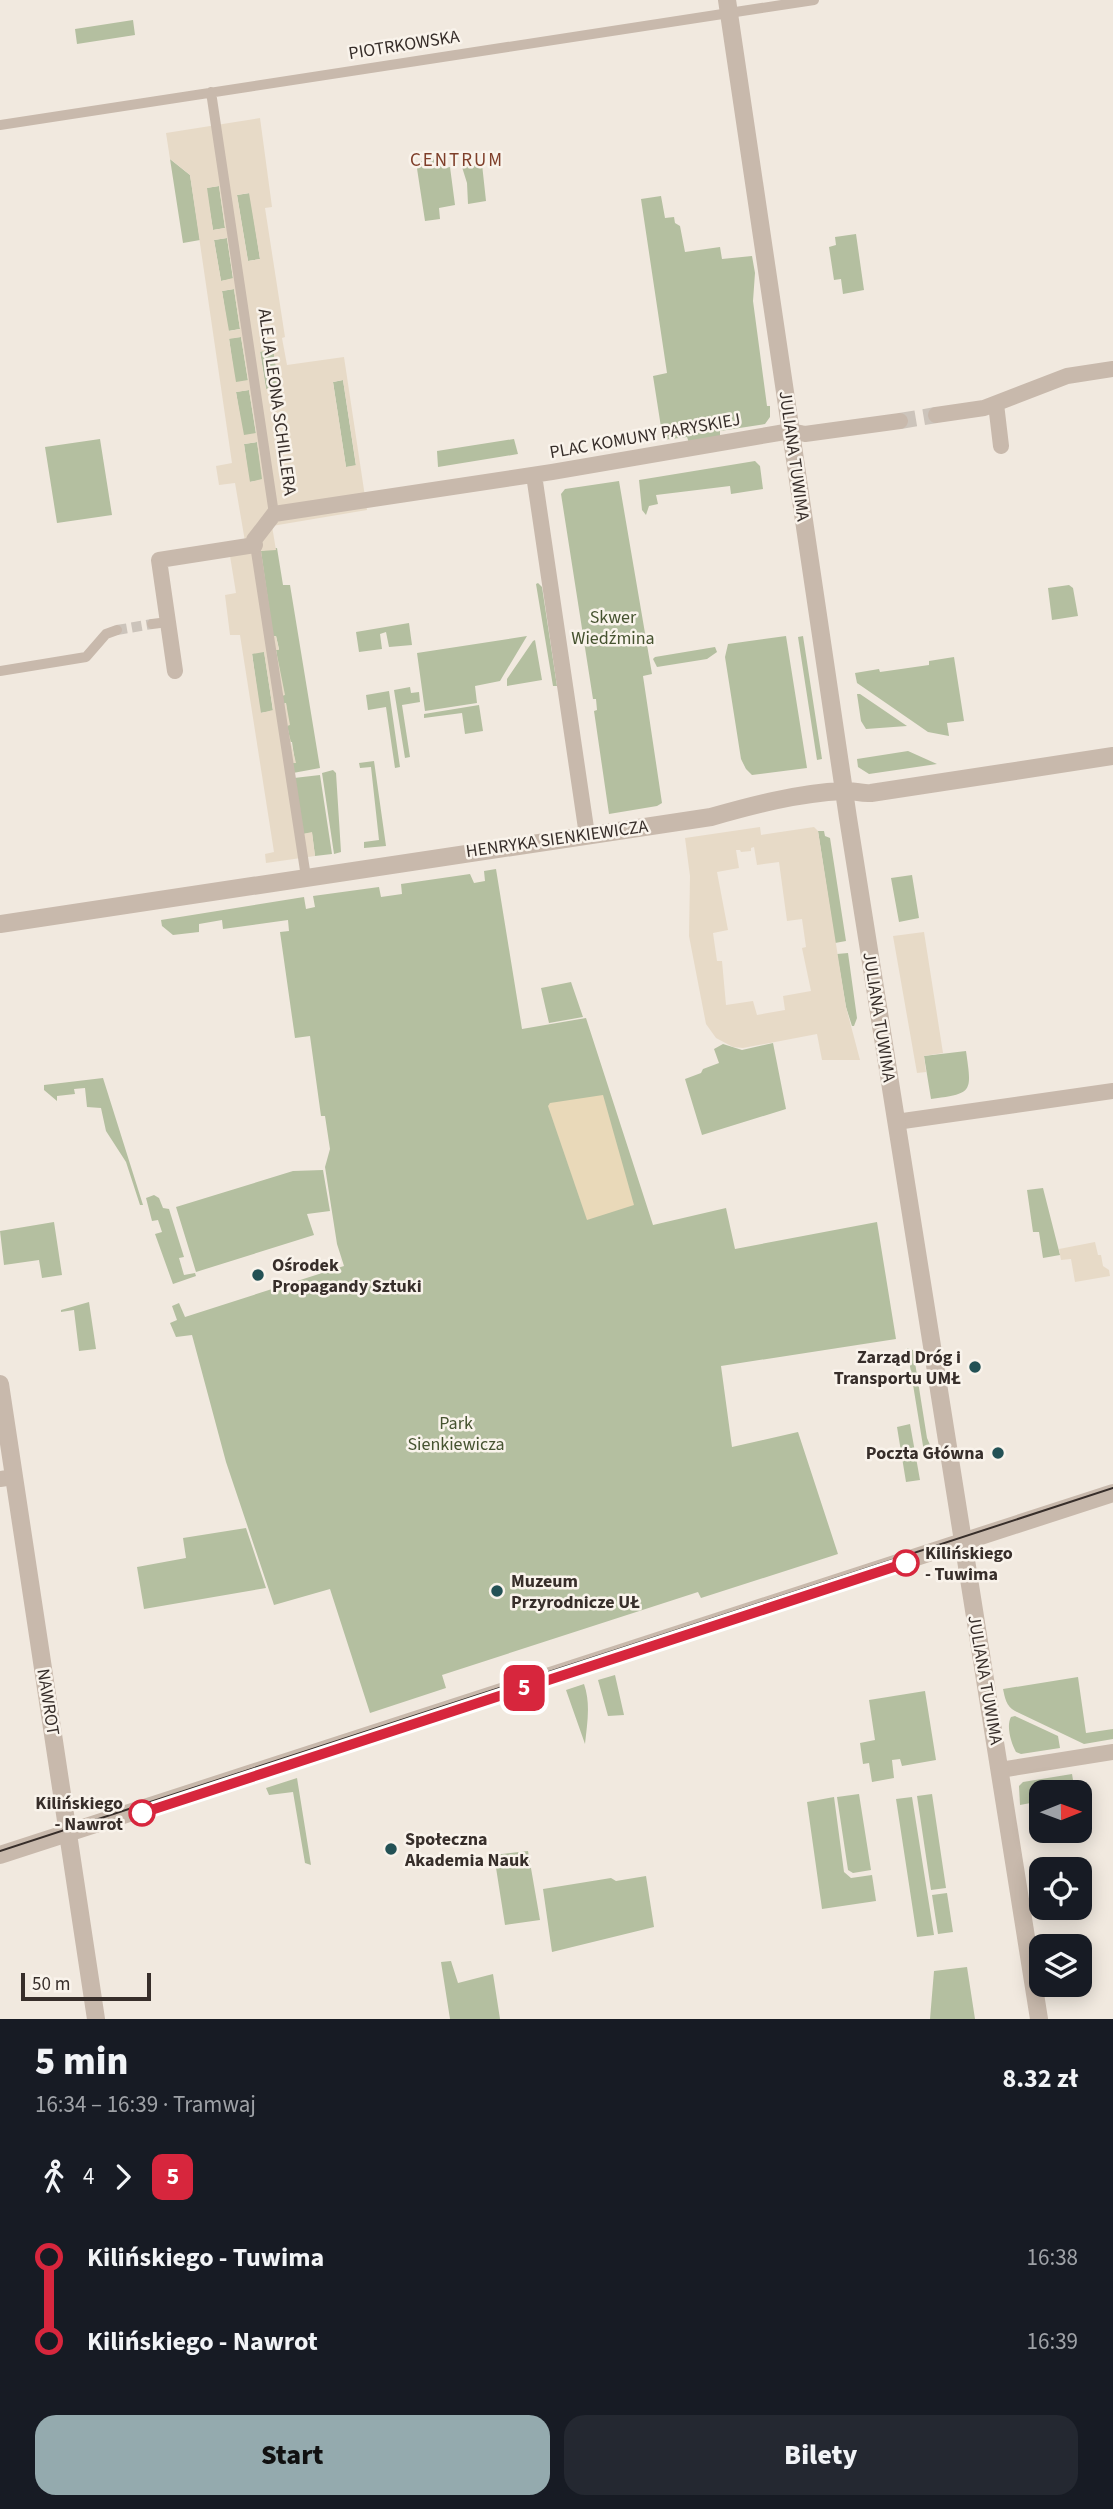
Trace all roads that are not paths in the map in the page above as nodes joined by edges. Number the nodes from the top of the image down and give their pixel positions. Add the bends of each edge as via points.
1 (814, 0) edge
2 (728, 6) edge
3 (211, 92) junction
4 (0, 125) edge
5 (1113, 369) edge
6 (996, 404) junction
7 (936, 415) tunnel mouth
8 (900, 421) tunnel mouth
9 (791, 431) junction
10 (1001, 446) dead end
11 (534, 475) junction
12 (274, 514) junction
13 (254, 545) junction
14 (117, 630) tunnel mouth
15 (0, 671) edge
16 (175, 671) dead end
17 (1113, 757) edge
18 (844, 791) junction
19 (587, 835) junction
20 (306, 877) junction
21 (0, 924) edge
22 (1113, 1091) edge
23 (896, 1122) junction
24 (0, 1384) edge
25 (7, 1478) edge
26 (1113, 1493) edge
27 (962, 1541) junction
28 (1113, 1752) edge
29 (1000, 1770) junction
30 (68, 1833) junction
31 (0, 1855) edge
32 (96, 2019) edge
33 (1039, 2019) edge

1 - 2 street, PIOTRKOWSKA
2 - 3 street, PIOTRKOWSKA
2 - 9 street, JULIANA TUWIMA
3 - 4 street, PIOTRKOWSKA
3 - 12 street, ALEJA LEONA SCHILLERA
5 - 6 street via 1067,376
6 - 7 street
6 - 10 street
8 - 9 street, PLAC KOMUNY PARYSKIEJ
9 - 11 street, PLAC KOMUNY PARYSKIEJ
9 - 18 street, JULIANA TUWIMA
11 - 12 street
11 - 19 street, PLAC KOMUNY PARYSKIEJ
12 - 13 street, ALEJA LEONA SCHILLERA
13 - 16 street via 159,560 160,623
13 - 20 street
14 - 15 street via 106,634 86,657
17 - 18 street, HENRYKA SIENKIEWICZA via 870,793
18 - 19 street, HENRYKA SIENKIEWICZA
18 - 23 street, JULIANA TUWIMA
19 - 20 street, HENRYKA SIENKIEWICZA
20 - 21 street, HENRYKA SIENKIEWICZA
22 - 23 street
23 - 27 street, JULIANA TUWIMA
24 - 25 street, NAWROT
25 - 30 street, NAWROT
26 - 27 street
27 - 29 street, JULIANA TUWIMA
27 - 30 street
28 - 29 street
29 - 33 street, JULIANA TUWIMA
30 - 31 street
30 - 32 street, NAWROT

